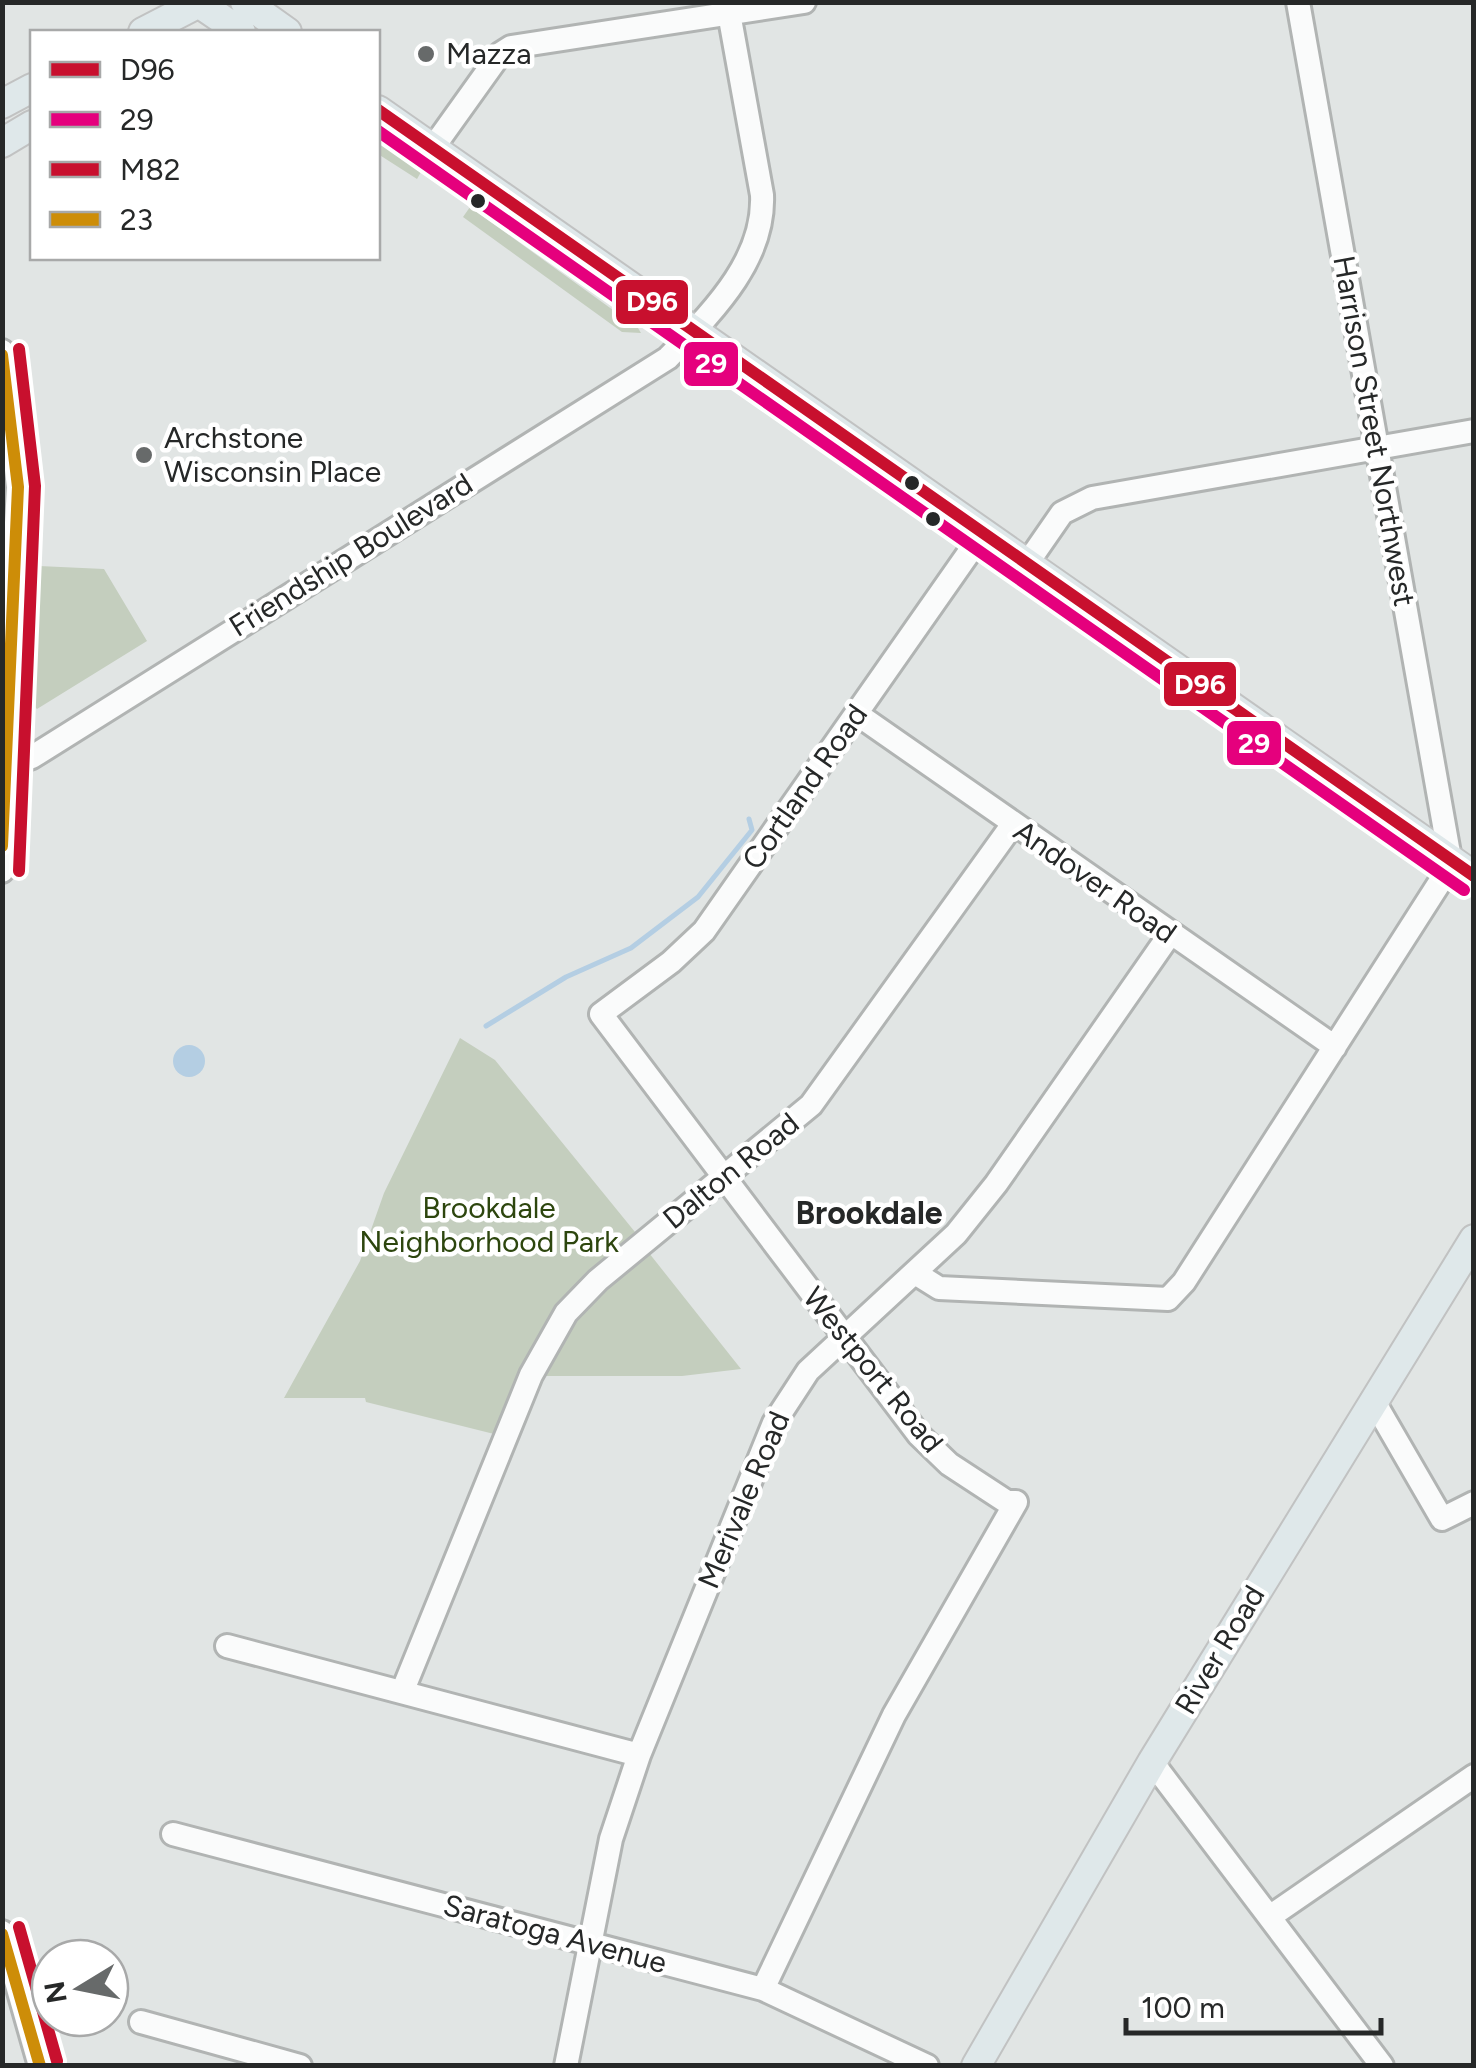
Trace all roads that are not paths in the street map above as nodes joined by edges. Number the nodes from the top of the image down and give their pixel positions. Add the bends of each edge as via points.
1 (245, 2) edge
2 (804, 2) edge
3 (1298, 2) edge
4 (728, 8) edge
5 (213, 14) edge
6 (151, 30) edge
7 (284, 30) edge
8 (30, 89) edge
9 (2, 104) edge
10 (380, 111) edge
11 (30, 126) edge
12 (2, 144) edge
13 (432, 149) junction
14 (693, 332) junction
15 (2, 352) edge
16 (10, 428) junction
17 (1474, 430) edge
18 (1377, 448) junction
19 (2, 456) edge
20 (982, 534) junction
21 (9, 549) edge
22 (1026, 565) junction
23 (857, 714) junction
24 (4, 768) edge
25 (1012, 824) junction
26 (1450, 859) junction
27 (2, 871) edge
28 (1474, 876) edge
29 (1170, 934) junction
30 (601, 1014) joint
31 (1336, 1047) junction
32 (724, 1178) junction
33 (1474, 1239) edge
34 (916, 1273) junction
35 (842, 1338) junction
36 (1373, 1400) junction
37 (1474, 1504) edge
38 (227, 1646) dead end
39 (403, 1690) junction
40 (639, 1755) junction
41 (1152, 1762) junction
42 (1474, 1776) edge
43 (172, 1834) dead end
44 (1271, 1916) junction
45 (2, 1932) edge
46 (590, 1943) junction
47 (763, 1989) junction
48 (142, 2022) dead end
49 (40, 2066) edge
50 (300, 2066) edge
51 (566, 2066) edge
52 (927, 2066) edge
53 (976, 2066) edge
54 (1382, 2066) edge

1 - 7 main road
2 - 4 street
3 - 18 street, Harrison Street Northwest
4 - 13 street via 511,47
4 - 14 street, Friendship Boulevard via 762,195 761,222 748,260
5 - 6 main road
8 - 9 main road
10 - 13 main road
11 - 12 main road
13 - 14 main road
14 - 20 main road
14 - 24 street, Friendship Boulevard via 652,368 32,757
15 - 16 street
16 - 19 street
16 - 21 street via 18,488
17 - 18 street
18 - 22 street via 1084,500 1062,513
18 - 26 street, Harrison Street Northwest
20 - 22 main road
20 - 23 street, Cortland Road
21 - 24 street
22 - 26 main road
23 - 25 street, Andover Road
23 - 30 street, Cortland Road via 704,931
24 - 27 street
25 - 29 street, Andover Road
25 - 32 street, Dalton Road via 832,1081
26 - 28 main road
26 - 31 street
29 - 31 street, Andover Road
29 - 34 street, Merivale Road via 996,1184
30 - 32 street, Westport Road
31 - 34 street via 1168,1299 939,1288
32 - 35 street, Westport Road
32 - 39 street, Dalton Road via 598,1280 551,1336
33 - 36 main road, River Road
34 - 35 street, Merivale Road
35 - 40 street, Merivale Road via 808,1371 774,1423
35 - 47 street, Westport Road via 949,1464 1016,1502 894,1715
36 - 37 street via 1442,1519
36 - 41 main road, River Road
38 - 39 street
39 - 40 street
40 - 46 street, Merivale Road via 611,1838
41 - 44 street
41 - 53 main road, River Road
42 - 44 street
43 - 46 street, Saratoga Avenue
44 - 54 street
45 - 49 street
46 - 47 street, Saratoga Avenue
46 - 51 street, Merivale Road
47 - 52 street, Saratoga Avenue
48 - 50 street

